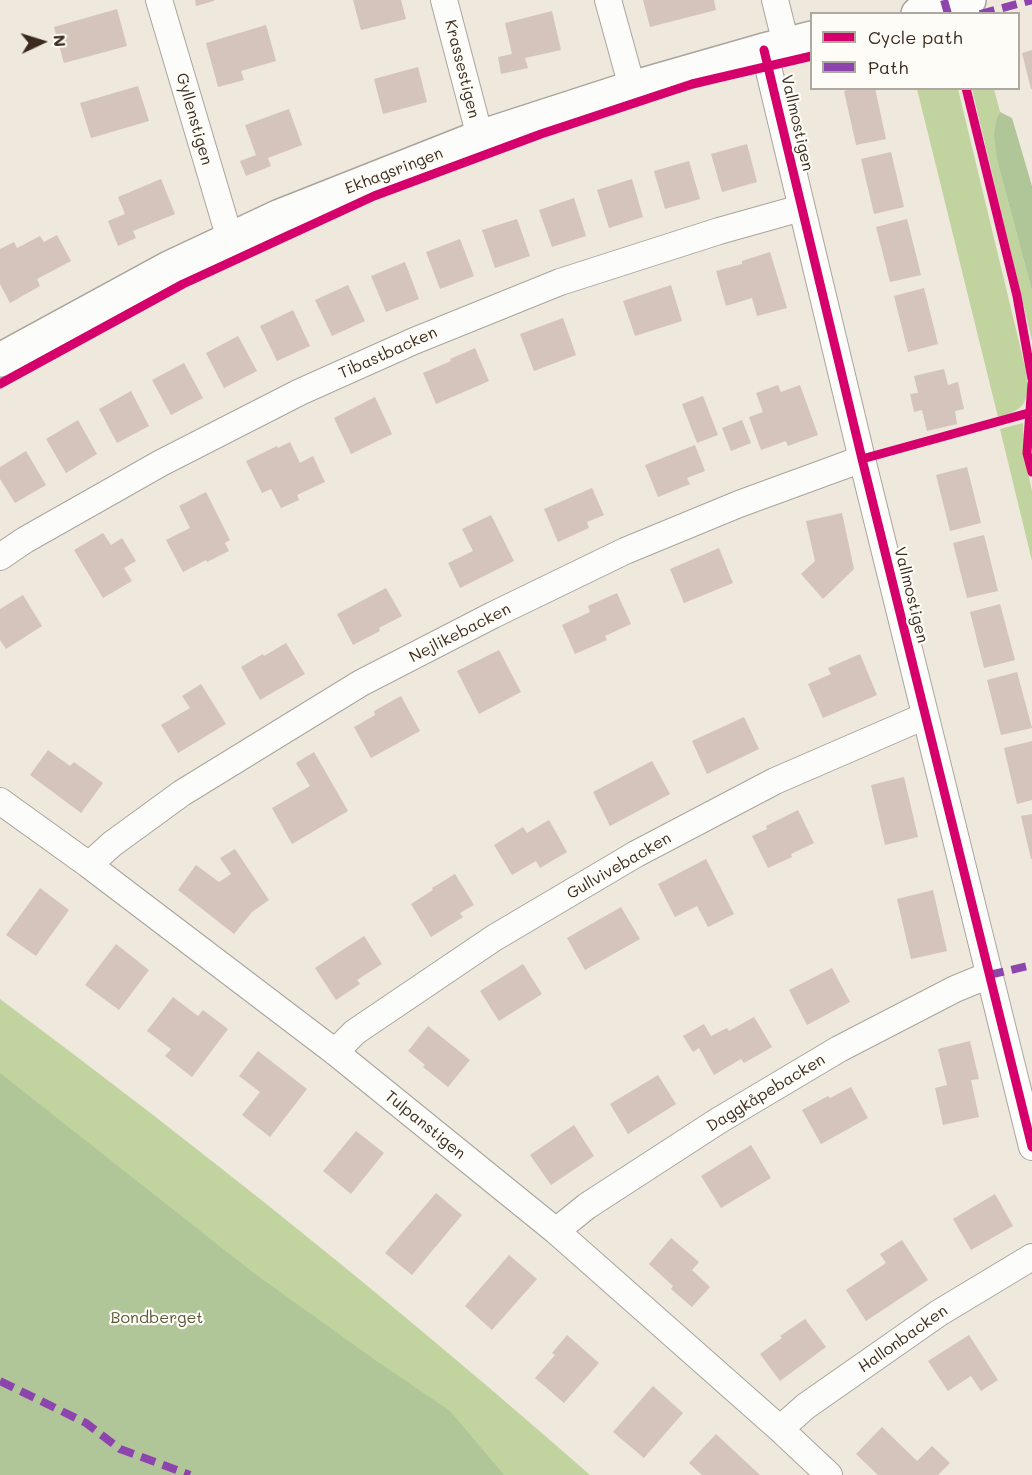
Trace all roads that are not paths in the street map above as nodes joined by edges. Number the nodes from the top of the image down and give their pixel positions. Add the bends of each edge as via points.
1 (159, 0) edge
2 (444, 0) edge
3 (609, 0) edge
4 (775, 0) edge
5 (969, 0) edge
6 (925, 12) edge
7 (787, 44) edge
8 (632, 87) junction
9 (480, 137) junction
10 (801, 208) junction
11 (230, 239) junction
12 (2, 354) edge
13 (862, 459) junction
14 (0, 556) edge
15 (925, 716) junction
16 (0, 801) edge
17 (90, 865) junction
18 (989, 975) junction
19 (335, 1052) junction
20 (1032, 1147) edge
21 (556, 1232) junction
22 (1032, 1257) edge
23 (780, 1429) junction
24 (829, 1475) edge

1 - 11 street, Gyllenstigen
2 - 9 street, Krassestigen
3 - 8 street
4 - 7 street, Vallmostigen
5 - 6 street
7 - 8 street, Ekhagsringen
7 - 10 street, Vallmostigen
8 - 9 street, Ekhagsringen
9 - 11 street, Ekhagsringen
10 - 13 street, Vallmostigen
10 - 14 street, Tibastbacken via 560,282 414,340 161,462
11 - 12 street, Ekhagsringen
13 - 15 street, Vallmostigen
13 - 17 street, Nejlikebacken via 625,551 361,683 182,794 112,844
15 - 18 street, Vallmostigen
15 - 19 street, Gullvivebacken via 775,781 636,854 494,938 355,1032
16 - 17 street, Tulpanstigen
17 - 19 street, Tulpanstigen
18 - 20 street, Vallmostigen
18 - 21 street, Daggkåpebacken via 839,1049 718,1121 587,1206
19 - 21 street, Tulpanstigen
21 - 23 street, Tulpanstigen
22 - 23 street, Hallonbacken via 939,1313 806,1406
23 - 24 street, Tulpanstigen

